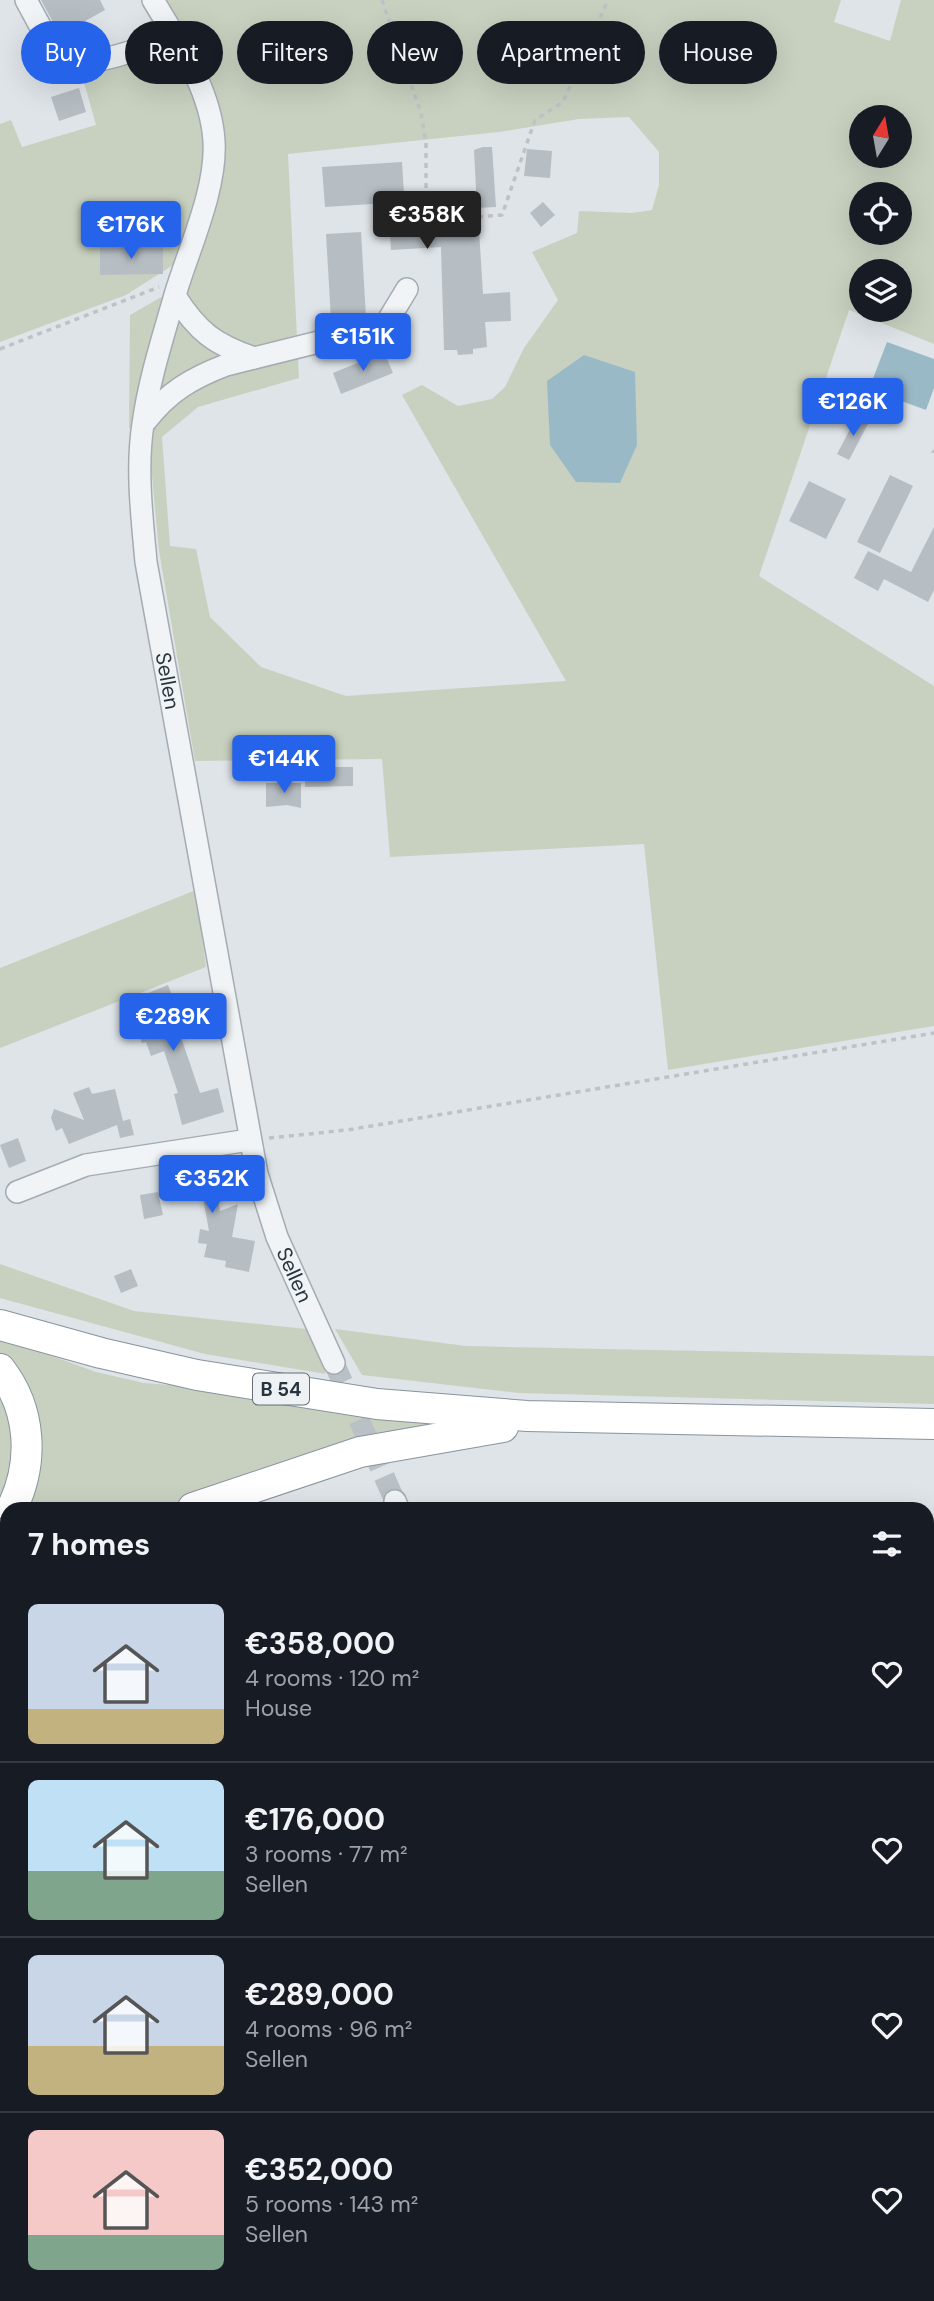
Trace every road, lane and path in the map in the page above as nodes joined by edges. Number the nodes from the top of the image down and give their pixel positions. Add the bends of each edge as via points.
1 (26, 0) edge
2 (153, 0) edge
3 (382, 0) edge
4 (608, 0) edge
5 (165, 21) edge
6 (125, 52) edge
7 (198, 84) edge
8 (178, 287) junction
9 (407, 289) dead end
10 (0, 349) edge
11 (254, 358) junction
12 (142, 425) junction
13 (934, 1033) edge
14 (249, 1140) junction
15 (17, 1192) dead end
16 (0, 1325) edge
17 (334, 1363) tunnel mouth
18 (0, 1369) edge
19 (567, 1418) junction
20 (934, 1424) edge
21 (14, 1502) edge
22 (210, 1502) edge

1 - 6 street via 59,61 75,65
2 - 5 street, Sellen
3 - 4 path via 421,113 426,144 426,221 502,215 535,120 563,103
7 - 8 street, Sellen via 214,141 209,184
8 - 10 path
8 - 11 street via 204,334
8 - 12 street, Sellen
9 - 11 street via 387,322 376,328
11 - 12 street via 206,373 174,390
12 - 14 street, Sellen via 146,562
13 - 14 path via 347,1130
14 - 15 street via 86,1165
14 - 17 street, Sellen via 273,1227
16 - 19 highway, B 54 via 146,1364 331,1398
18 - 21 highway via 19,1403 27,1435 25,1474
19 - 20 highway, B 54
19 - 22 highway via 384,1446

